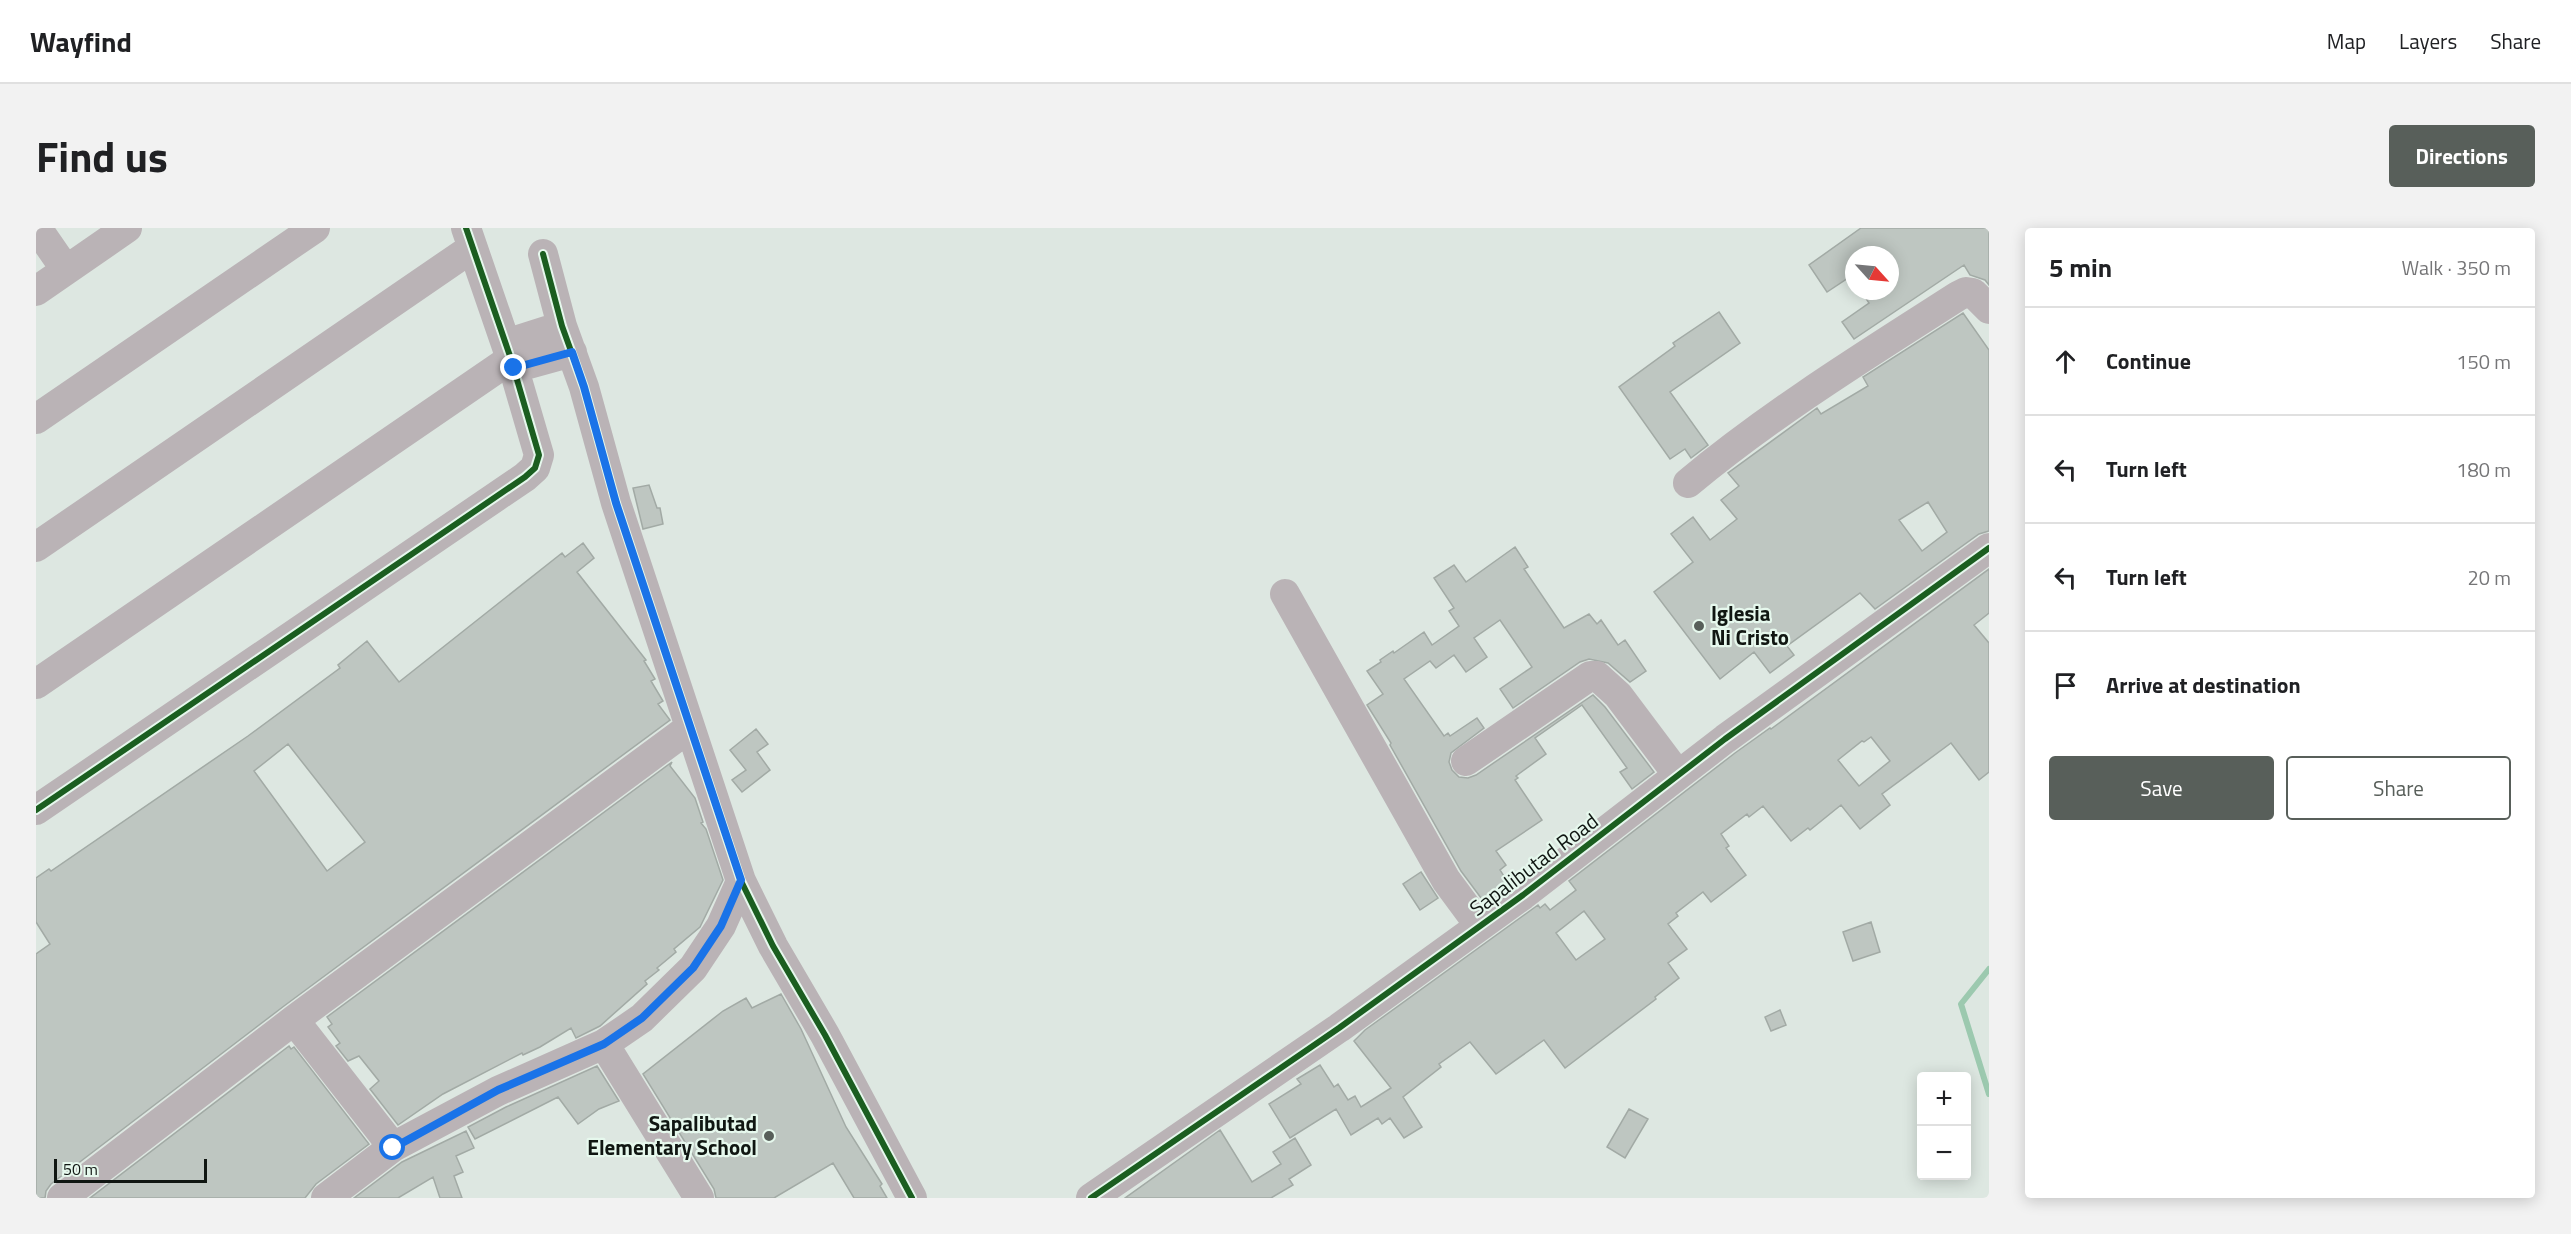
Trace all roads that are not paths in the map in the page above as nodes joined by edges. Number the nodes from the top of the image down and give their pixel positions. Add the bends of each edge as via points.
1 (36, 228) edge
2 (127, 228) edge
3 (315, 228) edge
4 (469, 238) edge
5 (543, 254) dead end
6 (66, 270) junction
7 (36, 291) edge
8 (1989, 309) edge
9 (567, 339) junction
10 (510, 357) junction
11 (36, 419) edge
12 (1688, 483) dead end
13 (36, 547) edge
14 (1989, 548) edge
15 (1286, 594) dead end
16 (36, 684) edge
17 (689, 729) junction
18 (1466, 761) dead end
19 (1678, 775) junction
20 (36, 810) edge
21 (741, 880) junction
22 (1480, 926) junction
23 (294, 1020) junction
24 (604, 1044) junction
25 (393, 1148) junction
26 (62, 1198) edge
27 (326, 1198) edge
28 (699, 1198) edge
29 (912, 1198) edge
30 (1091, 1198) edge

1 - 6 street
2 - 6 street
3 - 11 street
4 - 10 street
4 - 13 street
5 - 9 street
6 - 7 street
8 - 12 street via 1973,293 1958,296 1719,457
9 - 10 street
9 - 17 street
10 - 16 street
10 - 20 street via 539,455 535,468
14 - 19 street, Sapalibutad Road
15 - 22 street via 1446,880
17 - 21 street
17 - 23 street
18 - 19 street via 1590,676 1597,676 1618,695
19 - 22 street, Sapalibutad Road
21 - 24 street via 721,926 693,968 642,1018
21 - 29 street via 773,946
22 - 30 street, Sapalibutad Road
23 - 25 street
23 - 26 street
24 - 25 street via 498,1090
24 - 28 street
25 - 27 street

